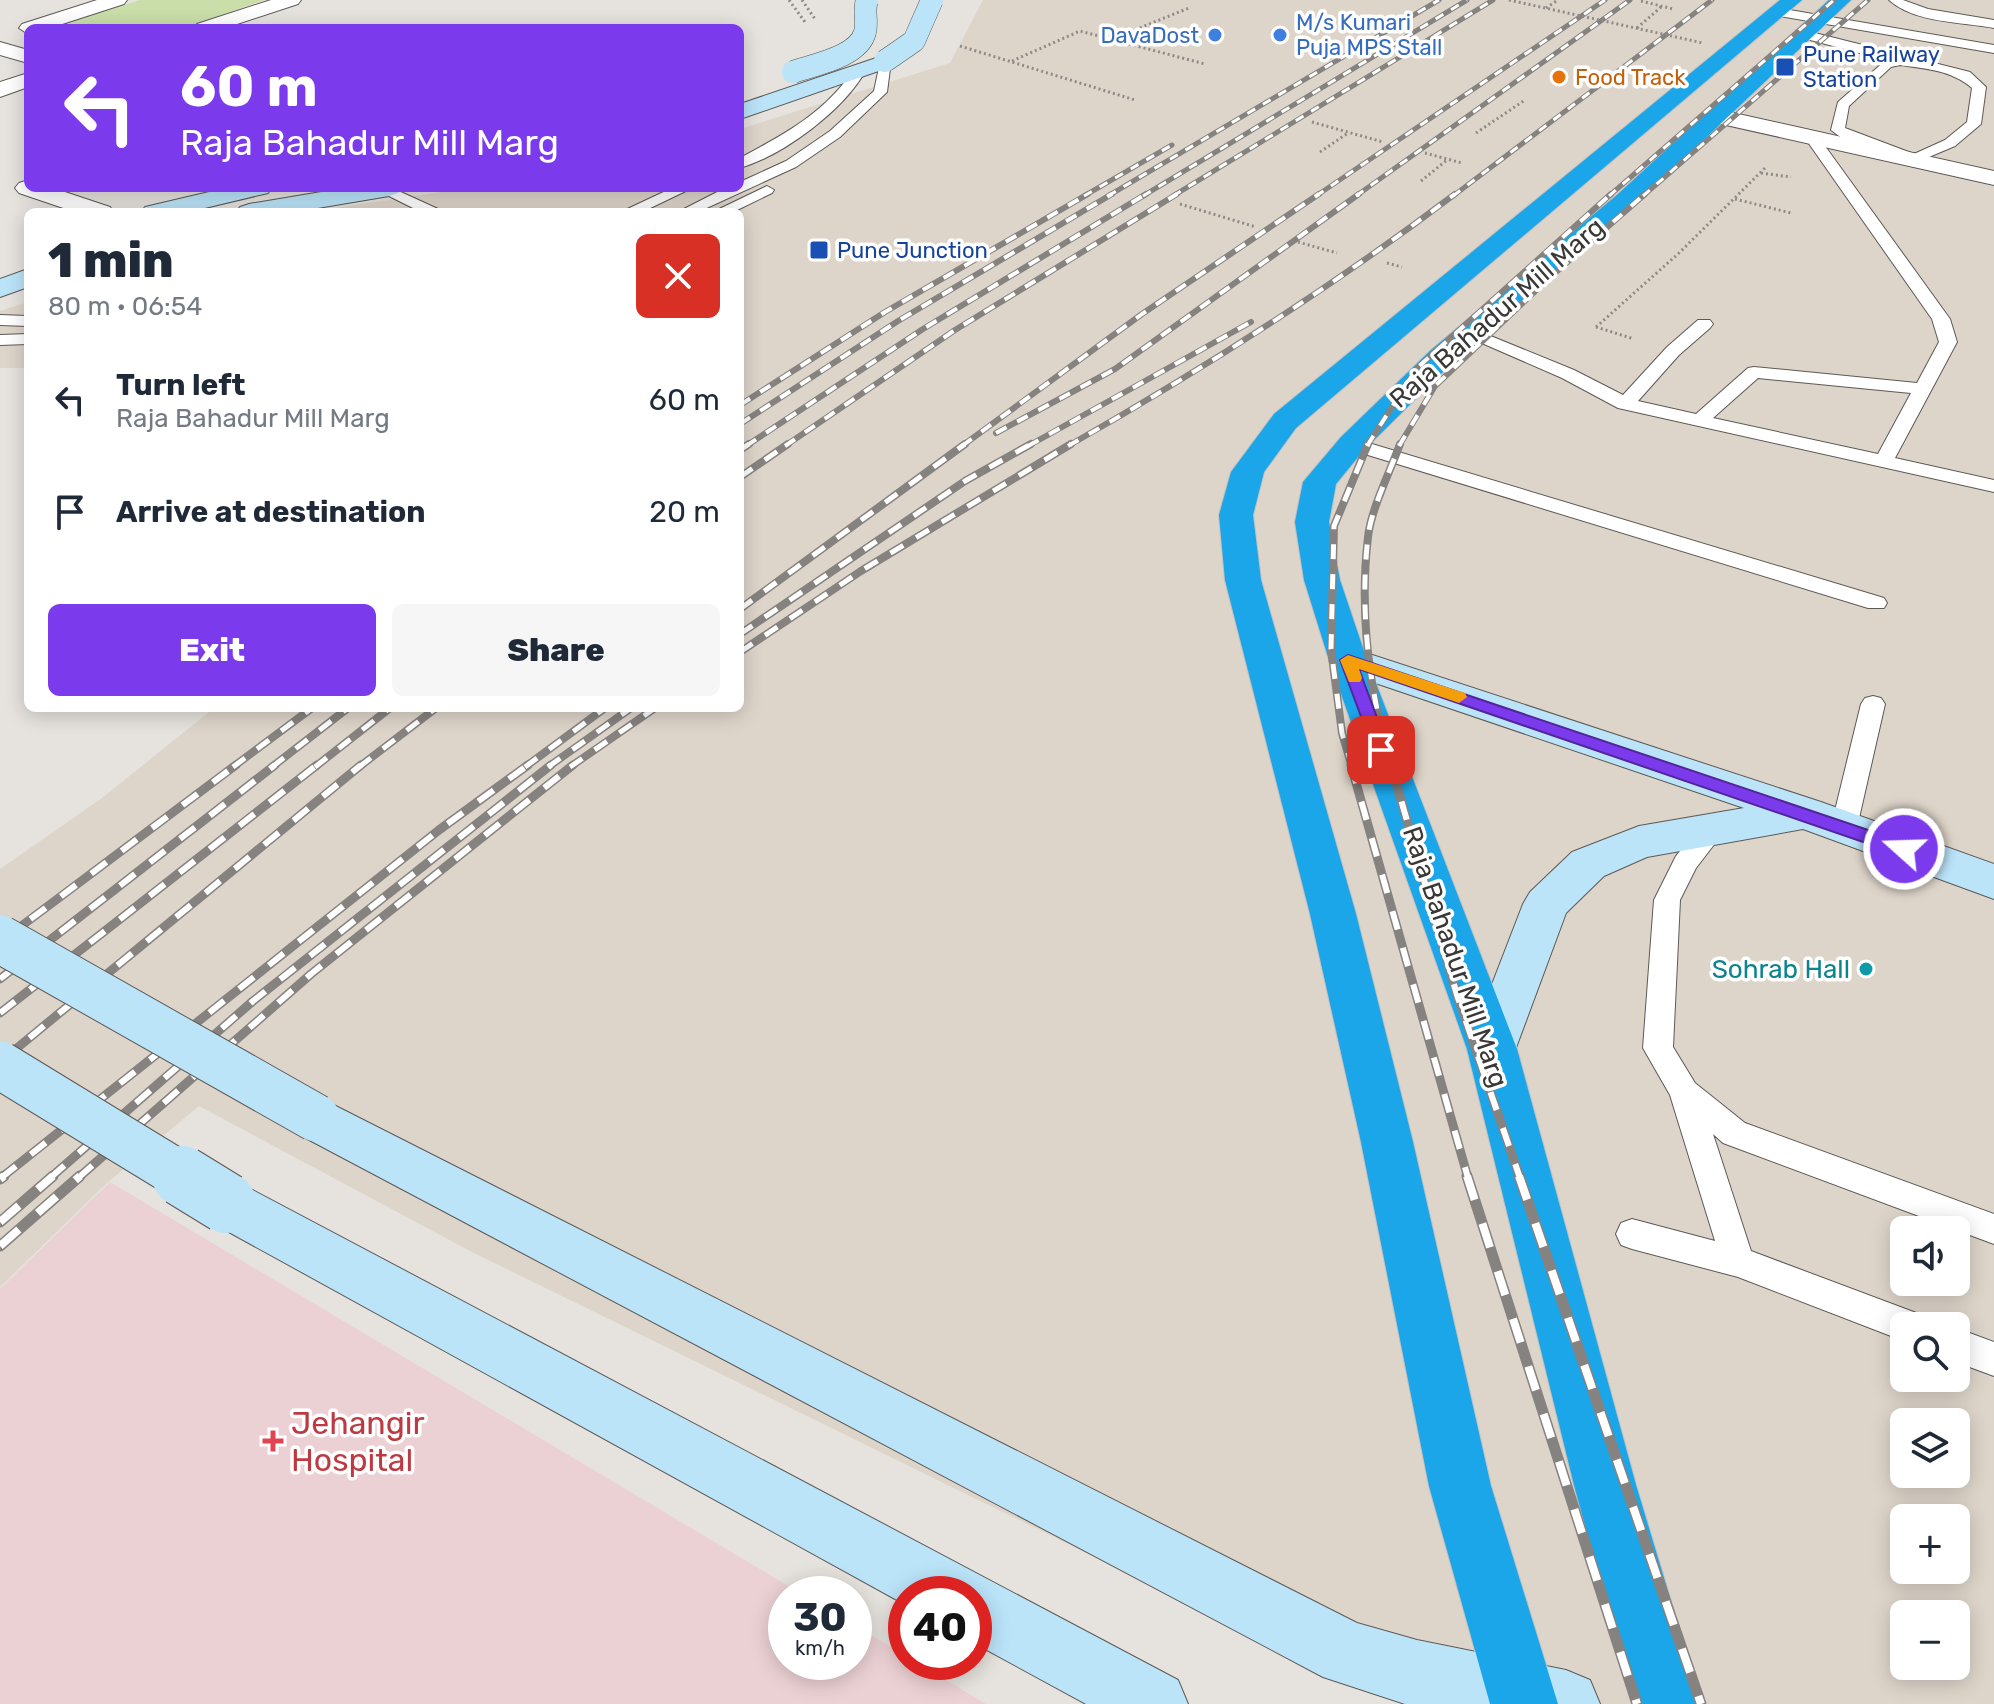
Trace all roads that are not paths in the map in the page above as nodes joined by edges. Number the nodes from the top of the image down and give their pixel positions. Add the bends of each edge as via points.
1 (117, 0) edge
2 (291, 0) edge
3 (867, 0) edge
4 (932, 0) edge
5 (1895, 0) edge
6 (1807, 12) edge
7 (42, 24) edge
8 (216, 24) edge
9 (1994, 24) edge
10 (24, 30) edge
11 (0, 37) edge
12 (1994, 38) edge
13 (0, 48) edge
14 (1994, 49) edge
15 (24, 56) edge
16 (885, 61) junction
17 (1900, 61) junction
18 (860, 70) junction
19 (24, 81) edge
20 (744, 88) edge
21 (0, 90) edge
22 (744, 111) edge
23 (1716, 116) junction
24 (1812, 138) junction
25 (1913, 159) junction
26 (744, 161) edge
27 (791, 164) junction
28 (1994, 178) edge
29 (0, 179) edge
30 (744, 184) edge
31 (24, 187) edge
32 (40, 192) edge
33 (242, 192) edge
34 (676, 192) edge
35 (728, 192) edge
36 (387, 196) edge
37 (415, 204) junction
38 (89, 208) edge
39 (172, 208) edge
40 (284, 208) edge
41 (424, 208) edge
42 (638, 208) edge
43 (694, 208) edge
44 (729, 208) edge
45 (17, 263) edge
46 (0, 289) edge
47 (0, 320) edge
48 (24, 321) edge
49 (1704, 324) dead end
50 (1470, 334) junction
51 (24, 339) edge
52 (0, 340) edge
53 (1923, 389) junction
54 (1625, 404) junction
55 (1700, 420) junction
56 (1352, 444) junction
57 (1884, 461) junction
58 (1994, 486) edge
59 (1876, 603) dead end
60 (1348, 660) junction
61 (1873, 704) dead end
62 (1825, 820) junction
63 (1713, 829) junction
64 (1994, 882) edge
65 (0, 939) edge
66 (1492, 1049) junction
67 (0, 1065) edge
68 (1684, 1092) junction
69 (1994, 1229) edge
70 (1632, 1234) dead end
71 (1738, 1262) junction
72 (1890, 1320) edge
73 (1970, 1350) edge
74 (1994, 1359) edge
75 (917, 1576) edge
76 (992, 1617) edge
77 (1537, 1701) edge
78 (1154, 1704) edge
79 (1668, 1704) edge

1 - 7 street
2 - 8 street
3 - 20 main road, bridge via 862,41 839,55
4 - 16 main road, bridge via 914,41
5 - 9 lane
6 - 12 lane
6 - 14 lane
6 - 17 lane via 1859,47
6 - 23 highway, Raja Bahadur Mill Marg
6 - 77 highway, Raja Bahadur Mill Marg via 1285,421 1248,472 1236,515 1243,580 1333,914 1460,1486
10 - 11 street
13 - 15 street
16 - 18 main road
16 - 27 lane via 880,92 835,134
17 - 25 lane via 1874,73 1843,105 1838,130
17 - 25 lane via 1943,67 1979,87 1974,124 1950,143
18 - 22 main road
18 - 26 lane via 834,105
19 - 21 street
23 - 24 street
23 - 50 highway, Raja Bahadur Mill Marg
24 - 25 street
24 - 53 lane via 1944,326 1948,342
25 - 28 street
27 - 30 lane
27 - 44 lane via 792,173 781,183
29 - 31 street
32 - 38 street
33 - 39 main road
34 - 42 lane
35 - 43 lane
36 - 37 lane
36 - 37 lane
36 - 40 main road
37 - 41 lane
45 - 46 main road
47 - 48 lane
49 - 54 lane
50 - 54 lane
50 - 56 highway, Raja Bahadur Mill Marg
51 - 52 lane
53 - 55 lane via 1754,372
53 - 57 lane
54 - 55 lane
55 - 57 lane
56 - 59 lane
56 - 60 highway, Raja Bahadur Mill Marg via 1320,482 1312,522 1322,580
57 - 58 lane
60 - 62 main road
60 - 66 highway, Raja Bahadur Mill Marg
61 - 62 lane
62 - 63 main road
62 - 64 main road
63 - 66 main road via 1639,842 1588,864 1546,904
63 - 68 lane via 1685,863 1667,900 1658,1048
65 - 77 main road, bridge via 316,1118 1347,1653
66 - 79 highway, Raja Bahadur Mill Marg via 1605,1485
67 - 75 main road, bridge via 226,1203
68 - 69 lane via 1734,1133
68 - 71 lane
70 - 71 lane
71 - 72 lane
73 - 74 lane
76 - 78 main road

